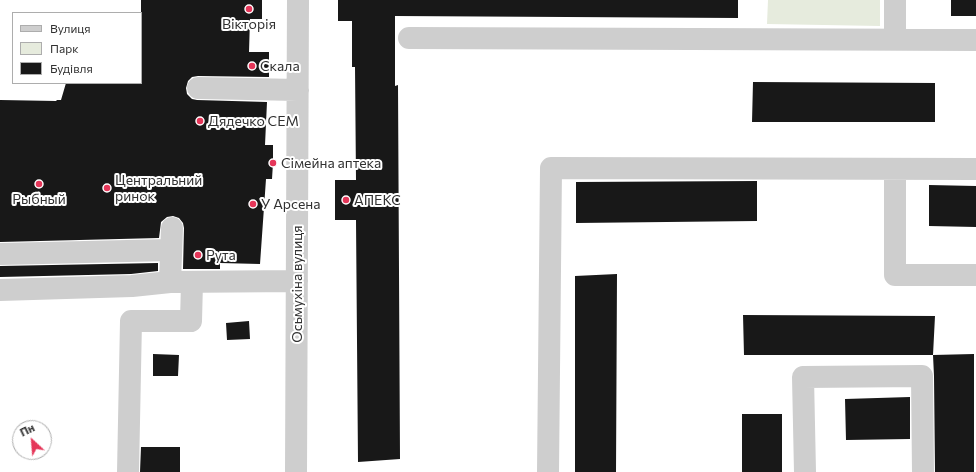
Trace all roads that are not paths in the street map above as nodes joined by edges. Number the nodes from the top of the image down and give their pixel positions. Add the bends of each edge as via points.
1 (298, 0) edge
2 (895, 0) edge
3 (409, 38) dead end
4 (895, 40) junction
5 (976, 40) edge
6 (198, 88) dead end
7 (298, 90) junction
8 (895, 169) junction
9 (976, 169) edge
10 (172, 228) dead end
11 (170, 250) junction
12 (0, 254) edge
13 (976, 275) edge
14 (297, 281) junction
15 (170, 282) junction
16 (192, 282) junction
17 (0, 290) edge
18 (128, 472) edge
19 (296, 472) edge
20 (548, 472) edge
21 (805, 472) edge
22 (923, 472) edge

1 - 7 street, Осьмухіна вулиця
2 - 4 street
3 - 4 street
4 - 5 street
6 - 7 street
7 - 14 street, Осьмухіна вулиця
8 - 9 street
8 - 13 street via 895,275
8 - 20 street via 551,168
10 - 11 street
11 - 12 street
11 - 15 street
14 - 16 street
14 - 19 street, Осьмухіна вулиця
15 - 16 street
15 - 17 street via 132,286
16 - 18 street via 191,321 131,321
21 - 22 street via 803,377 914,376 922,376

